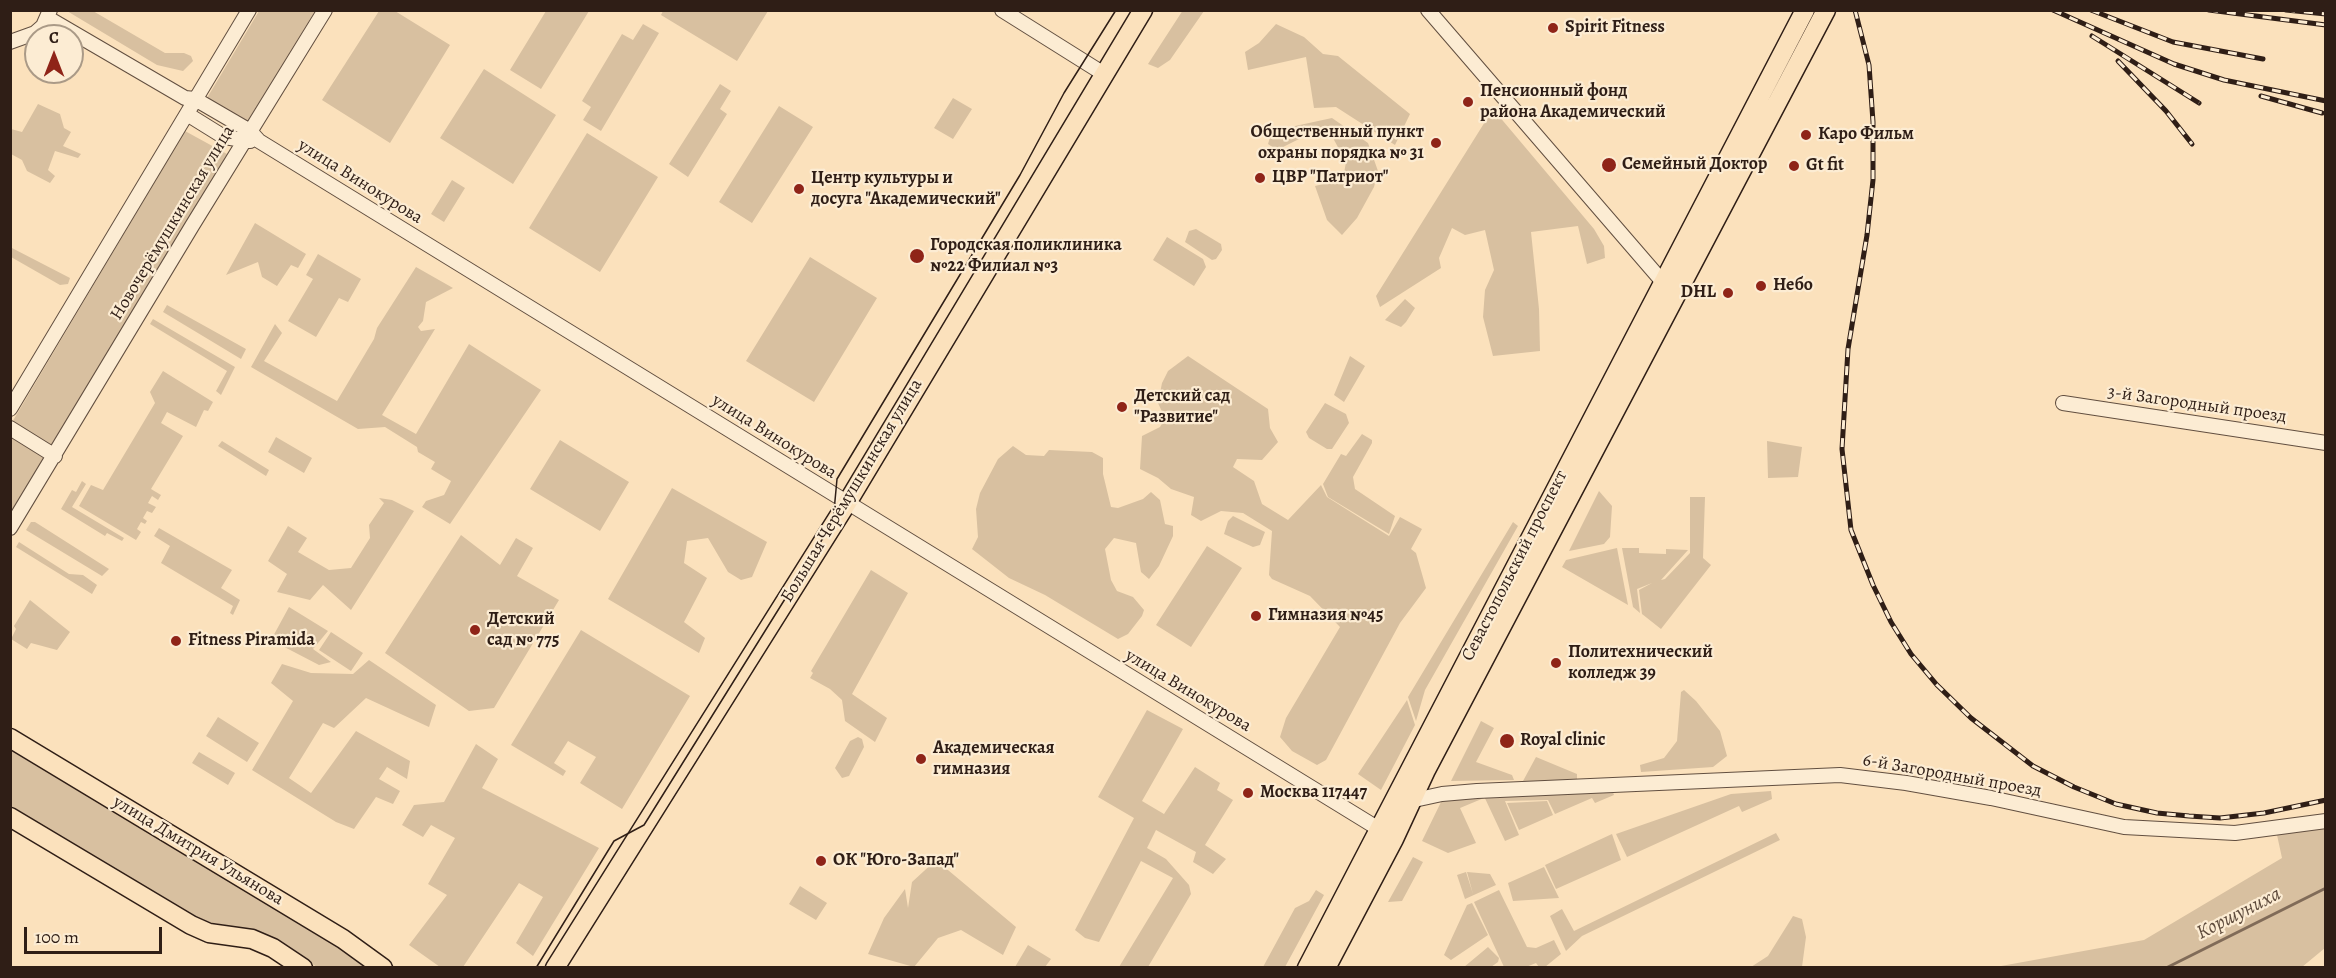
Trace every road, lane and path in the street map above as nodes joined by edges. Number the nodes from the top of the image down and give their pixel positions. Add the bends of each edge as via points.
1 (249, 10) edge
2 (326, 10) edge
3 (1002, 10) edge
4 (1143, 10) edge
5 (1428, 10) edge
6 (1805, 10) edge
7 (1826, 10) edge
8 (49, 14) edge
9 (10, 42) edge
10 (1104, 74) junction
11 (190, 99) junction
12 (187, 114) junction
13 (251, 138) junction
14 (1724, 165) junction
15 (1741, 174) junction
16 (1663, 283) junction
17 (1676, 296) junction
18 (2063, 403) dead end
19 (10, 409) edge
20 (10, 428) edge
21 (2325, 442) edge
22 (55, 456) junction
23 (847, 502) junction
24 (10, 528) edge
25 (10, 738) edge
26 (1411, 801) junction
27 (1391, 806) junction
28 (10, 817) edge
29 (2325, 821) edge
30 (1387, 834) junction
31 (303, 968) edge
32 (383, 968) edge
33 (555, 968) edge
34 (1307, 968) edge
35 (1326, 968) edge

1 - 11 street
2 - 13 street, Новочерёмушкинская улица
3 - 10 street
4 - 10 main road, Большая Черёмушкинская улица
5 - 16 street
6 - 14 main road, Севастопольский проспект
7 - 15 main road, Севастопольский проспект
8 - 9 street, улица Винокурова via 35,33
8 - 11 street, улица Винокурова
10 - 23 main road, Большая Черёмушкинская улица
11 - 12 street
11 - 13 street, улица Винокурова
12 - 13 street, улица Винокурова via 224,137
12 - 19 street
13 - 22 street, Новочерёмушкинская улица
13 - 23 street, улица Винокурова
14 - 15 street via 1723,172 1728,178 1735,179
14 - 16 main road, Севастопольский проспект
15 - 17 main road, Севастопольский проспект
16 - 17 street
16 - 27 main road, Севастопольский проспект
17 - 26 main road, Севастопольский проспект
18 - 21 street, 3-й Загородный проезд
20 - 22 street
22 - 24 street, Новочерёмушкинская улица
23 - 30 street, улица Винокурова
23 - 33 main road, Большая Черёмушкинская улица
25 - 32 main road, улица Дмитрия Ульянова via 344,939
26 - 27 street, 6-й Загородный проезд
26 - 29 street, 6-й Загородный проезд via 1477,791 1840,775 1991,798 2124,827 2235,833
26 - 30 main road, Севастопольский проспект
27 - 30 main road, Севастопольский проспект
28 - 31 main road via 191,925 209,933 252,939
30 - 34 main road, Севастопольский проспект
30 - 35 main road, Севастопольский проспект

